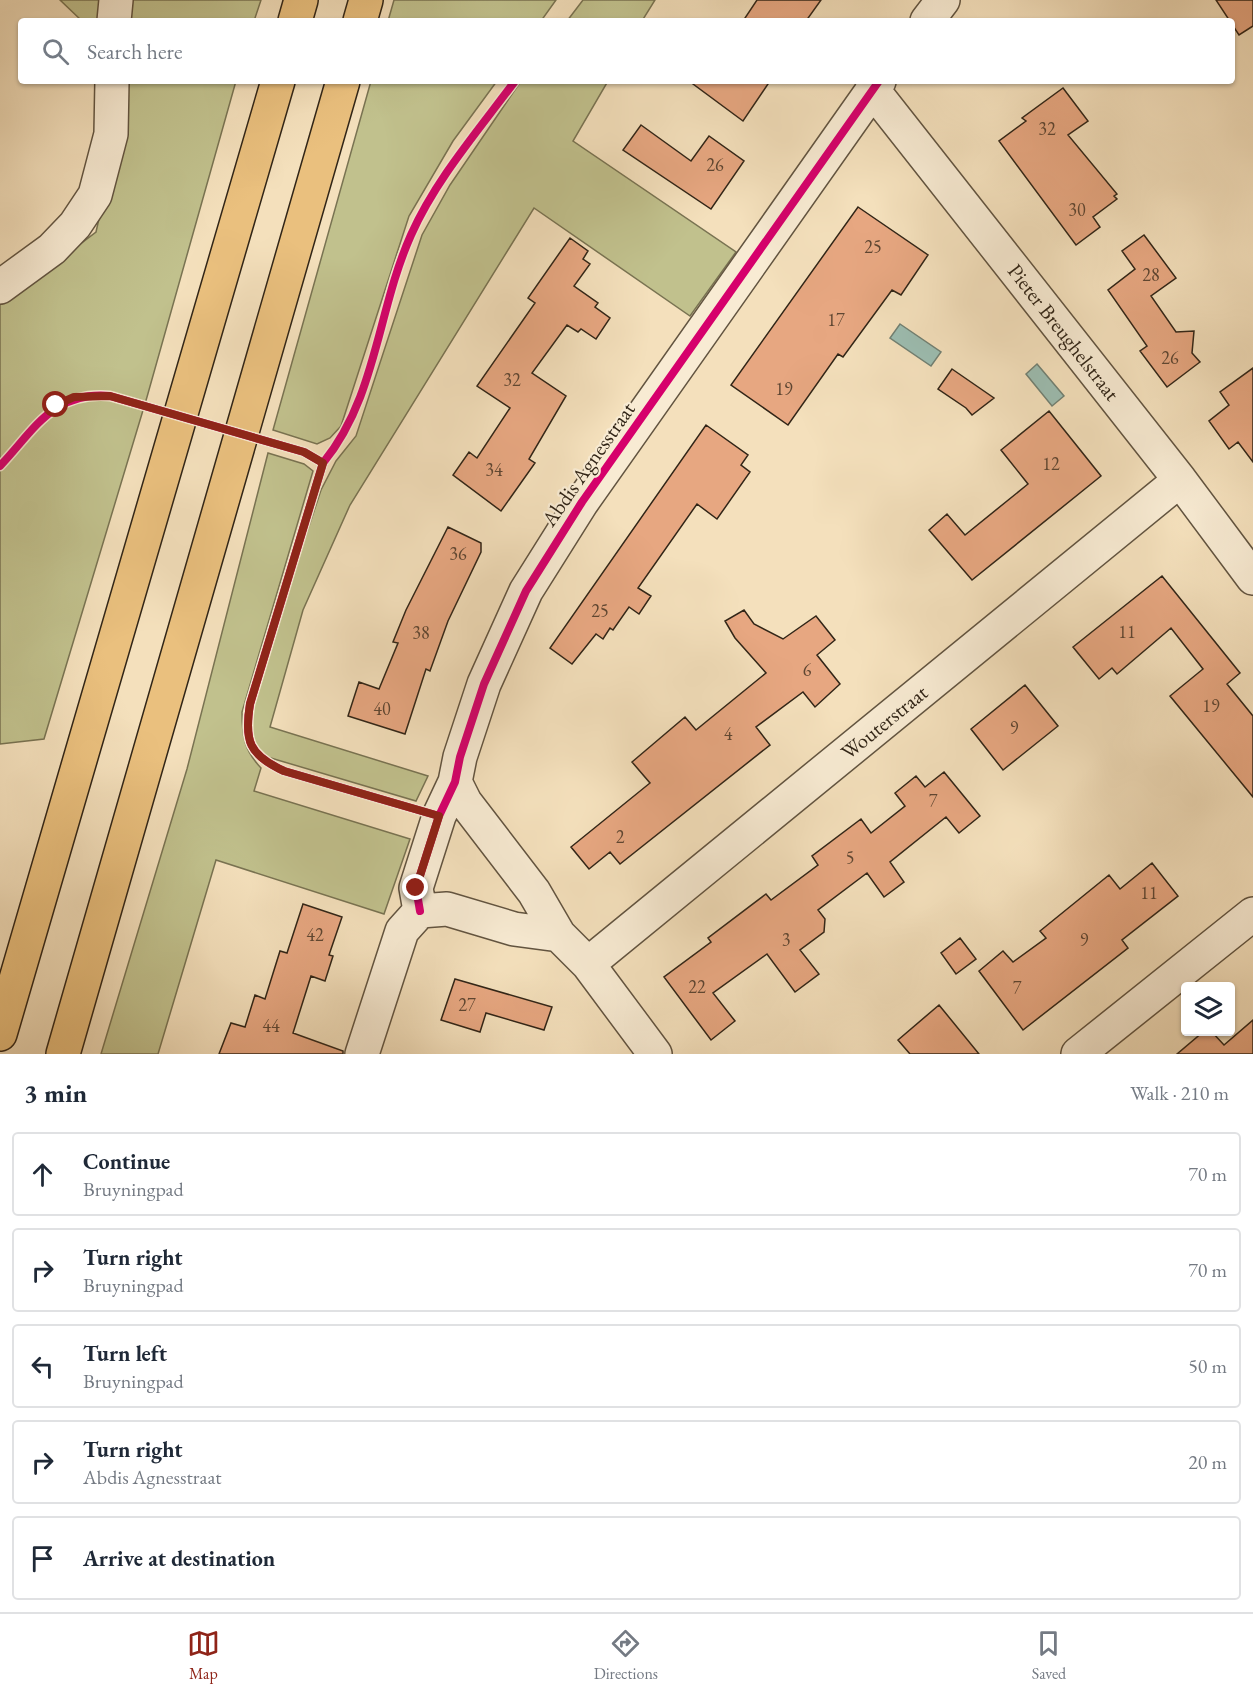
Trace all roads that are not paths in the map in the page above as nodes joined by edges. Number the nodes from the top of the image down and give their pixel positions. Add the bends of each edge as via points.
1 (116, 0) edge
2 (301, 0) edge
3 (366, 0) edge
4 (943, 0) edge
5 (114, 18) edge
6 (296, 18) edge
7 (361, 18) edge
8 (929, 18) edge
9 (112, 84) edge
10 (277, 84) edge
11 (342, 84) edge
12 (875, 85) edge
13 (0, 287) edge
14 (1180, 480) junction
15 (1253, 578) edge
16 (454, 782) junction
17 (420, 911) junction
18 (1253, 914) edge
19 (559, 935) junction
20 (588, 964) junction
21 (0, 1034) edge
22 (63, 1054) edge
23 (362, 1054) edge
24 (655, 1054) edge
25 (1078, 1054) edge

1 - 5 street
2 - 6 highway
3 - 7 highway
4 - 8 street
9 - 13 street via 111,134 94,195 75,225 52,249
10 - 21 highway
11 - 22 highway
12 - 14 street, Pieter Breughelstraat
12 - 16 street, Abdis Agnesstraat via 553,546 526,591 484,684
14 - 15 street, Pieter Breughelstraat
14 - 20 street, Wouterstraat
16 - 17 street, Abdis Agnesstraat via 416,888
16 - 19 street via 534,892
17 - 19 street via 447,909 514,929
17 - 23 street via 402,931
18 - 25 street
19 - 20 street
20 - 24 street

